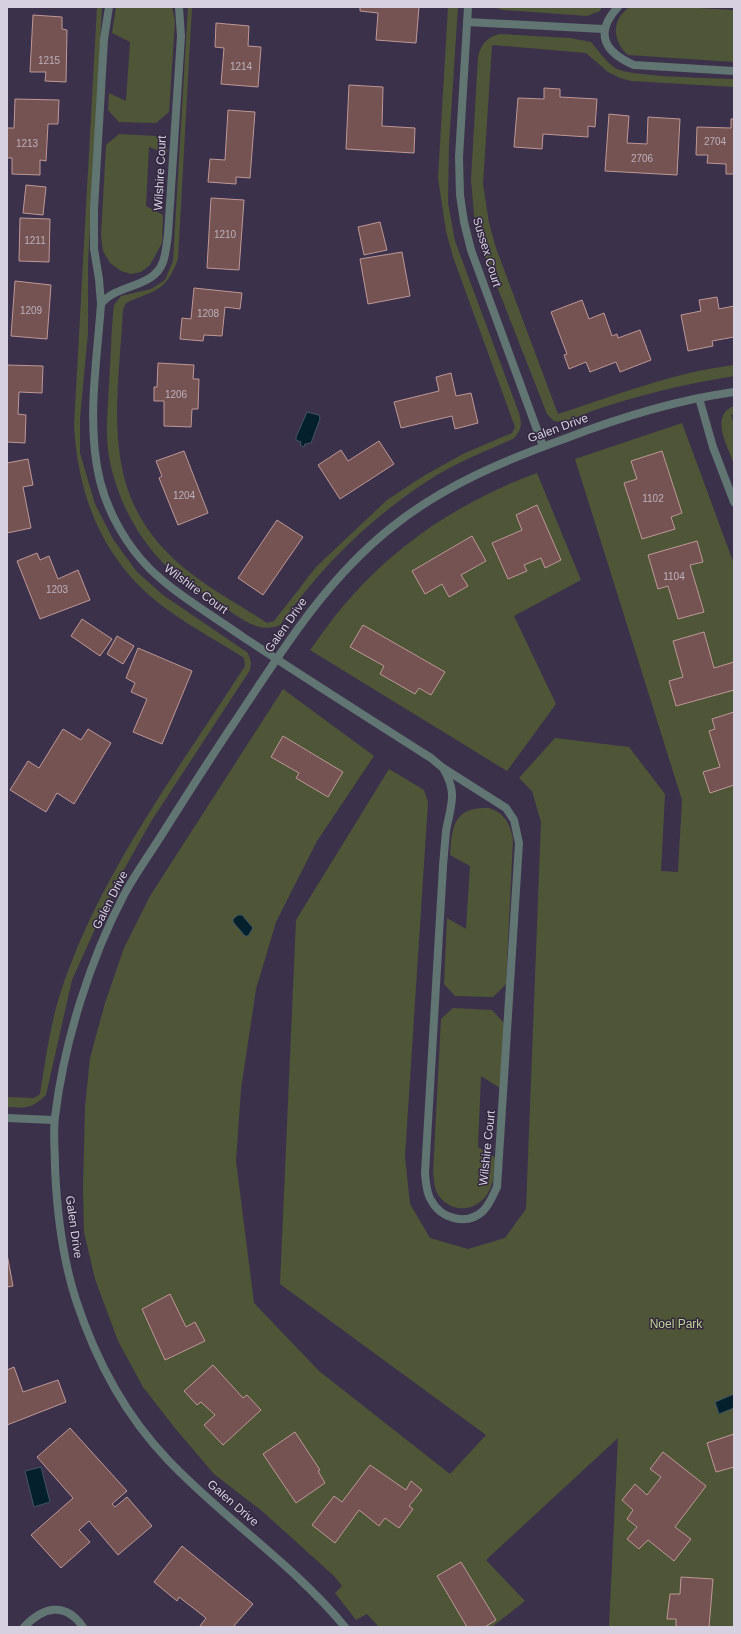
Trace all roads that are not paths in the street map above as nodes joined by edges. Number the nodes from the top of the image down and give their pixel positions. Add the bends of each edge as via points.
1 (109, 7) edge
2 (179, 7) edge
3 (468, 7) edge
4 (618, 7) edge
5 (467, 22) junction
6 (603, 29) junction
7 (734, 71) edge
8 (101, 304) junction
9 (734, 392) edge
10 (699, 398) junction
11 (542, 446) junction
12 (734, 502) edge
13 (276, 659) junction
14 (443, 768) junction
15 (7, 1118) edge
16 (54, 1120) junction
17 (24, 1627) edge
18 (83, 1627) edge
19 (345, 1627) edge

1 - 8 street, Wilshire Court via 104,39 94,209 94,249 100,279
2 - 8 street, Wilshire Court via 181,36 168,234 163,262 156,274 107,296
3 - 5 street, Sussex Court
4 - 6 street via 609,16
5 - 6 street
5 - 11 street, Sussex Court via 459,157 464,222 471,250
6 - 7 street via 605,40 611,50 622,60 634,65
8 - 13 street, Wilshire Court via 94,411 95,453 100,482 115,520 134,551 171,588
9 - 10 street, Galen Drive
10 - 11 street, Galen Drive via 588,429
10 - 12 street
11 - 13 street, Galen Drive via 480,472 442,492 393,525 332,583
13 - 14 street, Wilshire Court
13 - 16 street, Galen Drive via 128,887 112,918 90,972 75,1020
14 - 14 street, Wilshire Court via 450,779 453,799 446,831 443,866 425,1173 427,1189 433,1204 447,1216 459,1220 482,1212 497,1187 519,844 514,820 506,808
15 - 16 street
16 - 19 street, Galen Drive via 57,1207 74,1295 101,1363 119,1395 141,1428 166,1458 202,1493 296,1574 325,1602
17 - 18 street via 33,1617 45,1610 61,1610 73,1615

